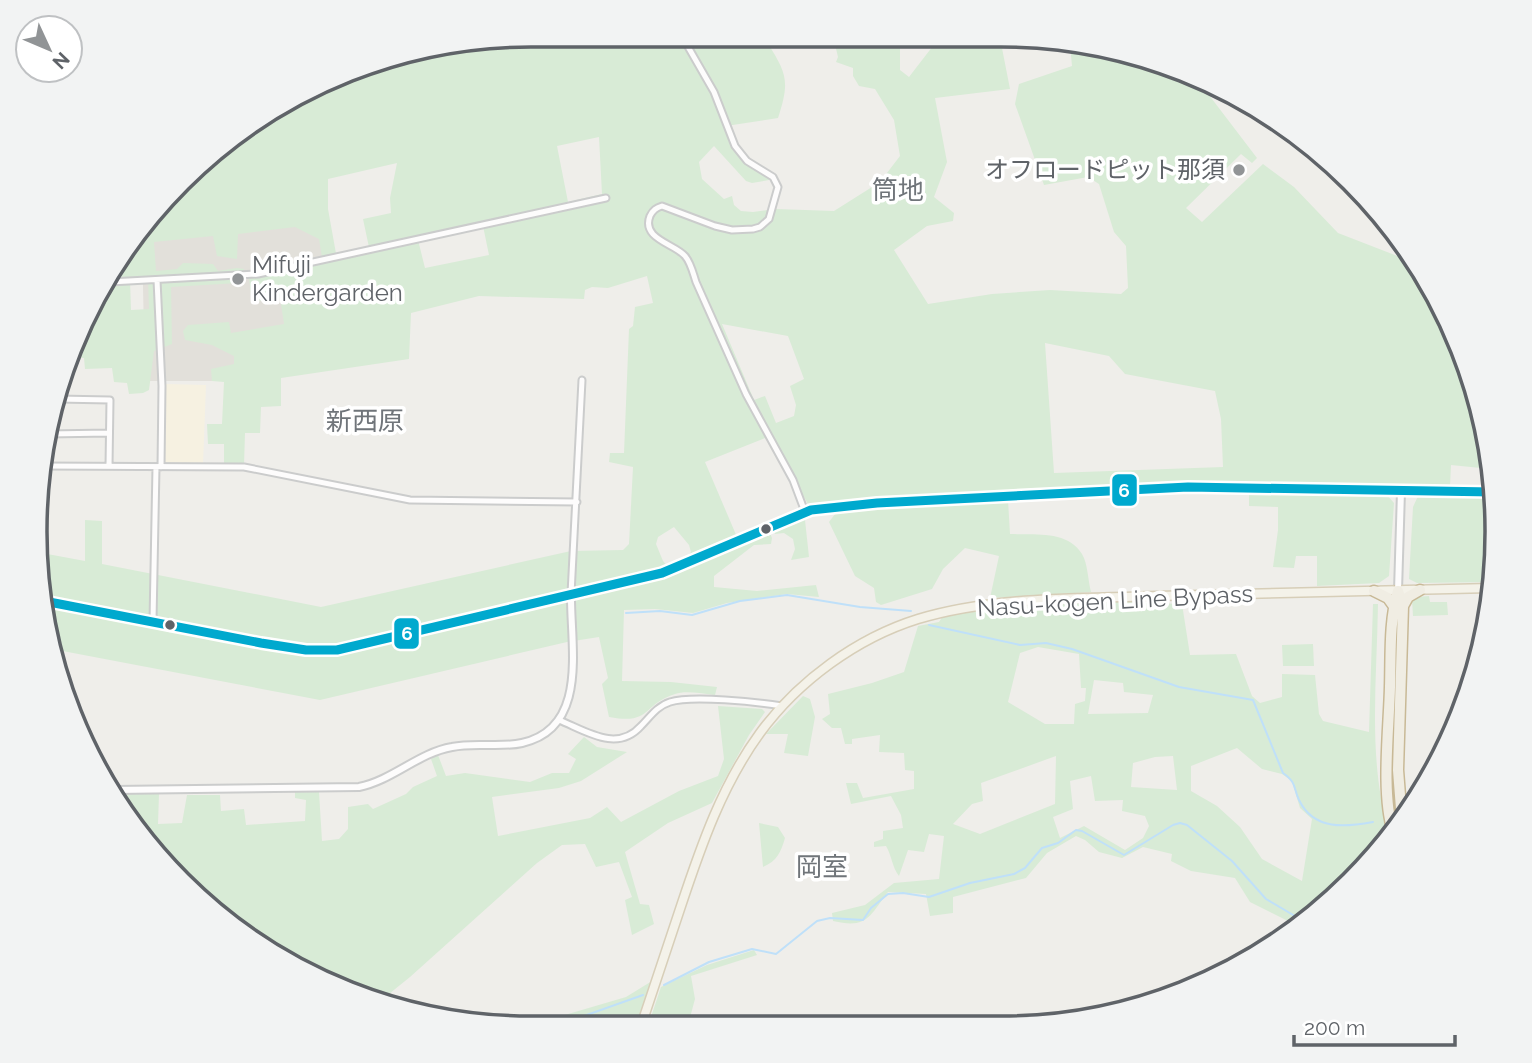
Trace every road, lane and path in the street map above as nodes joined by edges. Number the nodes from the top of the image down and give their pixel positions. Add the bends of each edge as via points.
1 (689, 47) edge
2 (606, 198) dead end
3 (157, 280) junction
4 (117, 282) edge
5 (582, 380) dead end
6 (66, 400) edge
7 (109, 433) junction
8 (58, 434) edge
9 (52, 464) edge
10 (109, 466) junction
11 (159, 467) junction
12 (1401, 491) junction
13 (1483, 492) edge
14 (577, 502) junction
15 (805, 512) junction
16 (1482, 588) edge
17 (1420, 590) junction
18 (1374, 591) junction
19 (1398, 591) junction
20 (571, 594) junction
21 (52, 603) edge
22 (1398, 606) junction
23 (153, 621) junction
24 (782, 706) junction
25 (559, 720) junction
26 (122, 790) edge
27 (1389, 802) junction
28 (1401, 804) edge
29 (1394, 814) edge
30 (1390, 819) edge
31 (644, 1016) edge

1 - 15 street via 714,92 734,146 747,161 773,177 778,187 769,219 760,227 732,230 662,206 652,212 650,230 687,258 746,394 793,480
2 - 3 street via 258,274
3 - 4 street
3 - 11 street via 162,386
5 - 14 street
6 - 7 street via 110,400
7 - 8 street
7 - 10 street
9 - 10 street
10 - 11 street
11 - 14 street via 250,468 415,500
11 - 23 street
12 - 13 main road
12 - 15 main road via 1188,487 877,503
12 - 19 street
14 - 20 street
15 - 20 main road via 674,569
16 - 17 main road, Nasu-kogen Line Bypass
17 - 19 main road, Nasu-kogen Line Bypass
17 - 22 highway
18 - 19 main road, Nasu-kogen Line Bypass
18 - 22 highway
18 - 24 main road, Nasu-kogen Line Bypass via 1059,600 960,609 917,620 868,641 811,678
19 - 22 highway
20 - 23 main road via 337,650 289,648
20 - 25 street via 572,692
21 - 23 main road
22 - 27 highway
22 - 28 highway
24 - 25 street via 672,701 620,740
24 - 31 main road, Nasu-kogen Line Bypass via 746,754 718,805
25 - 26 street via 530,741 443,749 359,787
27 - 29 highway
27 - 30 highway

